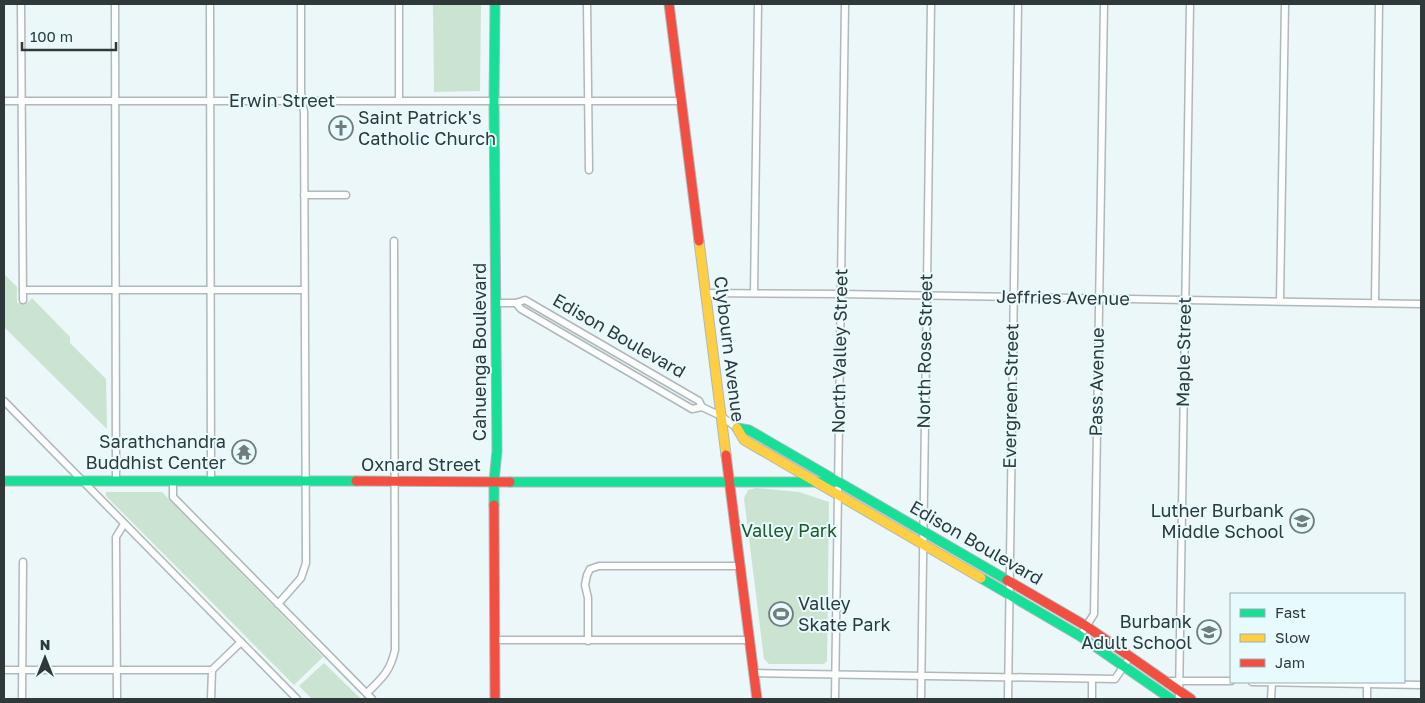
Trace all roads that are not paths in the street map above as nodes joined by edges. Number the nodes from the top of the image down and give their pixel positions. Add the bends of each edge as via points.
1 (21, 4) edge
2 (115, 4) edge
3 (210, 4) edge
4 (301, 4) edge
5 (399, 4) edge
6 (495, 4) edge
7 (587, 4) edge
8 (669, 4) edge
9 (758, 4) edge
10 (845, 4) edge
11 (931, 4) edge
12 (1018, 4) edge
13 (1104, 4) edge
14 (1190, 4) edge
15 (1285, 4) edge
16 (1379, 4) edge
17 (115, 100) junction
18 (399, 100) junction
19 (4, 101) edge
20 (22, 101) junction
21 (210, 101) junction
22 (303, 101) junction
23 (494, 101) junction
24 (587, 101) junction
25 (681, 101) junction
26 (589, 170) dead end
27 (304, 195) junction
28 (346, 195) dead end
29 (394, 242) dead end
30 (23, 290) junction
31 (210, 290) junction
32 (304, 290) junction
33 (115, 291) junction
34 (705, 293) junction
35 (754, 293) junction
36 (840, 294) junction
37 (926, 295) junction
38 (1012, 297) junction
39 (1098, 298) junction
40 (23, 300) dead end
41 (1185, 300) junction
42 (1280, 302) junction
43 (496, 303) junction
44 (516, 303) junction
45 (1375, 304) junction
46 (1421, 304) edge
47 (4, 401) edge
48 (702, 407) junction
49 (721, 416) junction
50 (737, 428) junction
51 (4, 481) edge
52 (83, 481) junction
53 (116, 481) junction
54 (211, 481) junction
55 (305, 481) junction
56 (394, 481) junction
57 (494, 481) junction
58 (730, 481) junction
59 (173, 482) junction
60 (814, 482) junction
61 (838, 482) junction
62 (838, 495) junction
63 (124, 524) junction
64 (923, 532) junction
65 (922, 544) junction
66 (23, 562) dead end
67 (741, 566) junction
68 (1010, 581) junction
69 (1009, 595) junction
70 (278, 604) junction
71 (1086, 626) junction
72 (1080, 636) junction
73 (495, 640) junction
74 (750, 640) junction
75 (588, 641) junction
76 (241, 642) junction
77 (1130, 657) junction
78 (1123, 667) junction
79 (4, 670) edge
80 (22, 670) junction
81 (212, 670) junction
82 (117, 671) junction
83 (754, 673) junction
84 (835, 674) junction
85 (922, 676) junction
86 (1008, 677) junction
87 (1092, 679) junction
88 (1178, 680) junction
89 (1166, 681) junction
90 (1230, 682) edge
91 (1272, 683) edge
92 (1320, 683) edge
93 (1367, 684) junction
94 (1421, 684) edge
95 (367, 693) junction
96 (1179, 695) edge
97 (22, 699) edge
98 (116, 699) edge
99 (211, 699) edge
100 (297, 699) edge
101 (372, 699) edge
102 (495, 699) edge
103 (757, 699) edge
104 (835, 699) edge
105 (921, 699) edge
106 (1008, 699) edge
107 (1092, 699) edge
108 (1171, 699) edge
109 (1191, 699) edge
110 (1271, 699) edge
111 (1367, 699) edge

1 - 20 street
2 - 17 street
3 - 21 street
4 - 22 street
5 - 18 street
6 - 23 main road, Cahuenga Boulevard
7 - 24 street
8 - 25 main road, Clybourn Avenue
9 - 35 street
10 - 36 street, North Valley Street
11 - 37 street, North Rose Street
12 - 38 street, Evergreen Street
13 - 39 street, Pass Avenue
14 - 41 street, Maple Street
15 - 42 street
16 - 45 street
17 - 20 street, Erwin Street
17 - 21 street, Erwin Street
17 - 33 street
18 - 22 street, Erwin Street
18 - 23 street, Erwin Street
19 - 20 street, Erwin Street
20 - 30 street
21 - 22 street, Erwin Street
21 - 31 street
22 - 27 street
23 - 24 street, Erwin Street
23 - 43 main road, Cahuenga Boulevard
24 - 25 street, Erwin Street
24 - 26 street
25 - 34 main road, Clybourn Avenue
27 - 28 street
27 - 32 street
29 - 56 street
30 - 33 street
30 - 40 street
31 - 32 street
31 - 33 street
31 - 54 street
32 - 55 street
33 - 53 street
34 - 35 street, Jeffries Avenue
34 - 49 main road, Clybourn Avenue
35 - 36 street, Jeffries Avenue
36 - 37 street, Jeffries Avenue
36 - 61 street, North Valley Street
37 - 38 street, Jeffries Avenue
37 - 64 street, North Rose Street
38 - 39 street, Jeffries Avenue
38 - 68 street, Evergreen Street
39 - 41 street, Jeffries Avenue
39 - 71 street, Pass Avenue via 1094,614
41 - 42 street, Jeffries Avenue
41 - 88 street, Maple Street
42 - 45 street, Jeffries Avenue
43 - 44 street, Edison Boulevard
43 - 57 main road, Cahuenga Boulevard via 497,451
44 - 48 street, Edison Boulevard via 521,309 692,409
44 - 48 street, Edison Boulevard via 525,300 699,401
45 - 46 street, Jeffries Avenue
47 - 52 street
48 - 49 street, Edison Boulevard
49 - 50 street, Edison Boulevard
49 - 58 main road, Clybourn Avenue
50 - 60 main road, Edison Boulevard via 744,440
50 - 61 main road, Edison Boulevard via 749,430
51 - 52 main road, Oxnard Street
52 - 53 main road, Oxnard Street
52 - 63 street
53 - 59 main road, Oxnard Street
54 - 55 main road, Oxnard Street
54 - 59 main road, Oxnard Street
55 - 56 main road, Oxnard Street
55 - 70 street via 306,563 301,578
56 - 57 main road, Oxnard Street
56 - 95 street via 395,650 386,675
57 - 58 main road, Oxnard Street
57 - 73 main road, Cahuenga Boulevard
58 - 60 main road, Oxnard Street
58 - 67 main road, Clybourn Avenue
59 - 70 street via 172,497
60 - 61 main road, Oxnard Street
60 - 62 main road, Edison Boulevard
61 - 62 street, North Valley Street
61 - 64 main road, Edison Boulevard
62 - 65 main road, Edison Boulevard
62 - 84 street, North Valley Street
63 - 76 street
63 - 82 street via 116,537
64 - 65 street, North Rose Street
64 - 68 main road, Edison Boulevard
65 - 69 main road, Edison Boulevard
65 - 85 street, North Rose Street
66 - 80 street
67 - 74 main road, Clybourn Avenue
67 - 75 street via 598,566 590,569 585,585
68 - 69 street, Evergreen Street
68 - 71 main road, Edison Boulevard
69 - 72 main road, Edison Boulevard
69 - 86 street, Evergreen Street
70 - 95 street
71 - 72 street, Pass Avenue
71 - 77 main road, Edison Boulevard
72 - 78 main road, Edison Boulevard
73 - 75 street
73 - 102 main road, Cahuenga Boulevard
74 - 75 street
74 - 83 main road, Clybourn Avenue
76 - 81 street
76 - 100 street
77 - 78 street
77 - 89 main road, Edison Boulevard
78 - 87 street via 1115,679
78 - 108 main road, Edison Boulevard
79 - 80 street
80 - 82 street
80 - 97 street
81 - 82 street
81 - 99 street
82 - 98 street
83 - 84 street
83 - 103 main road, Clybourn Avenue
84 - 85 street
84 - 104 street, North Valley Street
85 - 86 street
85 - 105 street, North Rose Street
86 - 87 street
86 - 106 street, Evergreen Street
87 - 107 street
88 - 89 street
88 - 90 street
88 - 96 street, Maple Street
89 - 96 main road, Edison Boulevard
91 - 110 street
92 - 93 street
93 - 94 street
93 - 111 street
95 - 101 street
96 - 109 main road, Edison Boulevard

